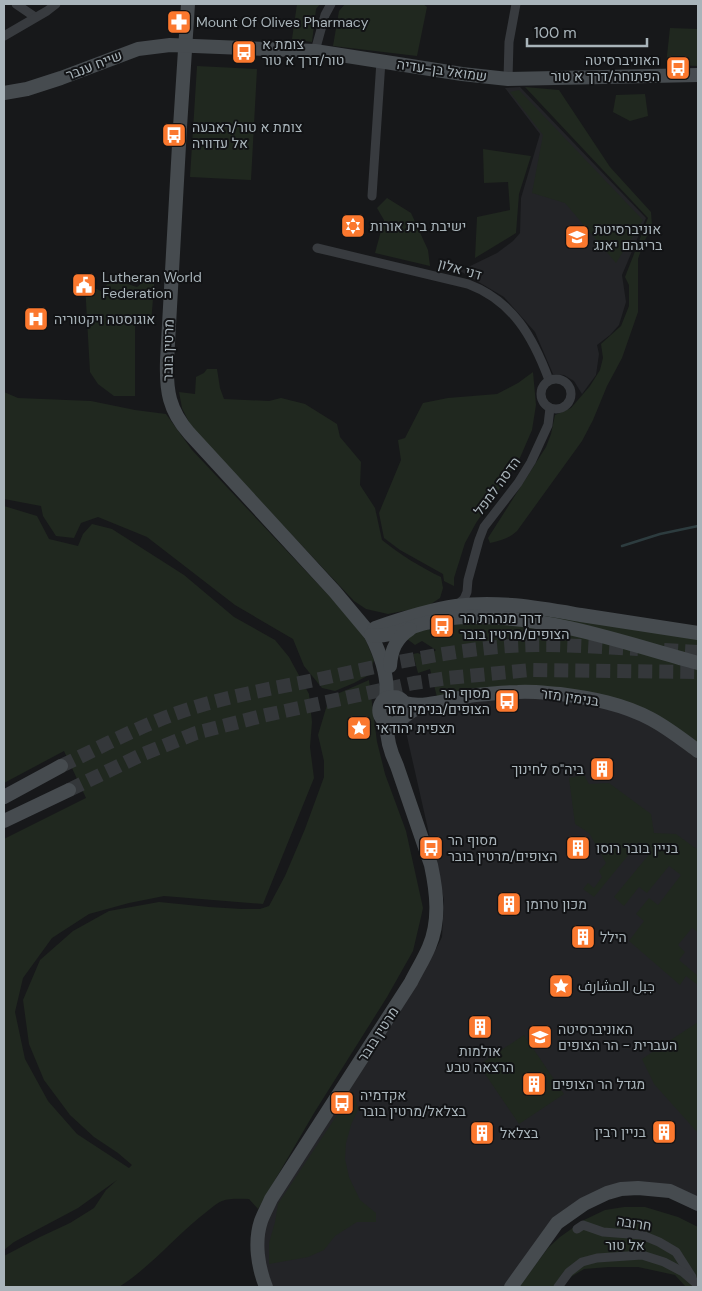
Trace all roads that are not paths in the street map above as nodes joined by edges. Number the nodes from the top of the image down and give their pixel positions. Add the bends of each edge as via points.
1 (16, 4) edge
2 (56, 4) edge
3 (188, 4) edge
4 (331, 4) edge
5 (516, 4) edge
6 (35, 17) junction
7 (4, 36) edge
8 (186, 45) junction
9 (315, 51) junction
10 (381, 61) junction
11 (698, 75) edge
12 (508, 79) junction
13 (4, 93) edge
14 (372, 196) dead end
15 (317, 248) dead end
16 (549, 380) junction
17 (550, 408) junction
18 (468, 580) junction
19 (335, 592) junction
20 (492, 605) junction
21 (457, 606) junction
22 (362, 615) junction
23 (397, 620) junction
24 (413, 626) junction
25 (375, 633) junction
26 (698, 633) edge
27 (698, 663) edge
28 (390, 666) junction
29 (396, 710) junction
30 (698, 751) edge
31 (61, 766) tunnel mouth
32 (69, 790) tunnel mouth
33 (4, 797) edge
34 (4, 821) edge
35 (698, 1204) edge
36 (577, 1229) dead end
37 (698, 1284) edge
38 (266, 1287) edge
39 (511, 1287) edge
40 (558, 1287) edge

1 - 6 street
2 - 6 street
3 - 8 street, מרטין בובר
4 - 9 street
5 - 12 street via 509,42
6 - 7 street
8 - 9 street, שמואל בן-עדיה
8 - 13 street, שייח ענבר via 138,49 27,89
8 - 19 street, מרטין בובר via 166,381 170,403 189,434
9 - 10 street, שמואל בן-עדיה
10 - 12 street, שמואל בן-עדיה
10 - 14 street
11 - 12 street, שמואל בן-עדיה
15 - 16 street, דני אלון via 468,284 484,291 504,305 523,327 540,355
16 - 17 street via 541,395 544,404
16 - 17 street via 566,382 572,392 566,406
17 - 18 street, הדסה למפל via 548,425 531,462 484,527
18 - 20 street via 473,598
18 - 21 street, הדסה למפל via 464,599
19 - 22 street, מרטין בובר
19 - 25 street, מרטין בובר
20 - 21 street
20 - 26 street via 542,608
21 - 23 street
22 - 23 street
22 - 25 street, מרטין בובר
23 - 25 street
24 - 25 street
24 - 27 street via 457,617 510,618 572,629
24 - 28 street via 395,643
25 - 28 street, מרטין בובר via 384,645
25 - 29 street, מרטין בובר via 387,687
28 - 29 street, מרטין בובר
29 - 30 street, בנימין מזר via 416,709 463,696 518,692 584,697 607,702 656,722
29 - 38 street, מרטין בובר via 390,749 431,866 437,898 435,927 429,948 411,982 271,1199 259,1232 258,1250
31 - 33 street
32 - 34 street
35 - 39 street via 670,1191 638,1188 607,1193 557,1223
36 - 37 street, חרובה via 583,1225 603,1232 642,1235 659,1242 676,1252
37 - 40 street, אל טור via 670,1265 642,1255 582,1262

